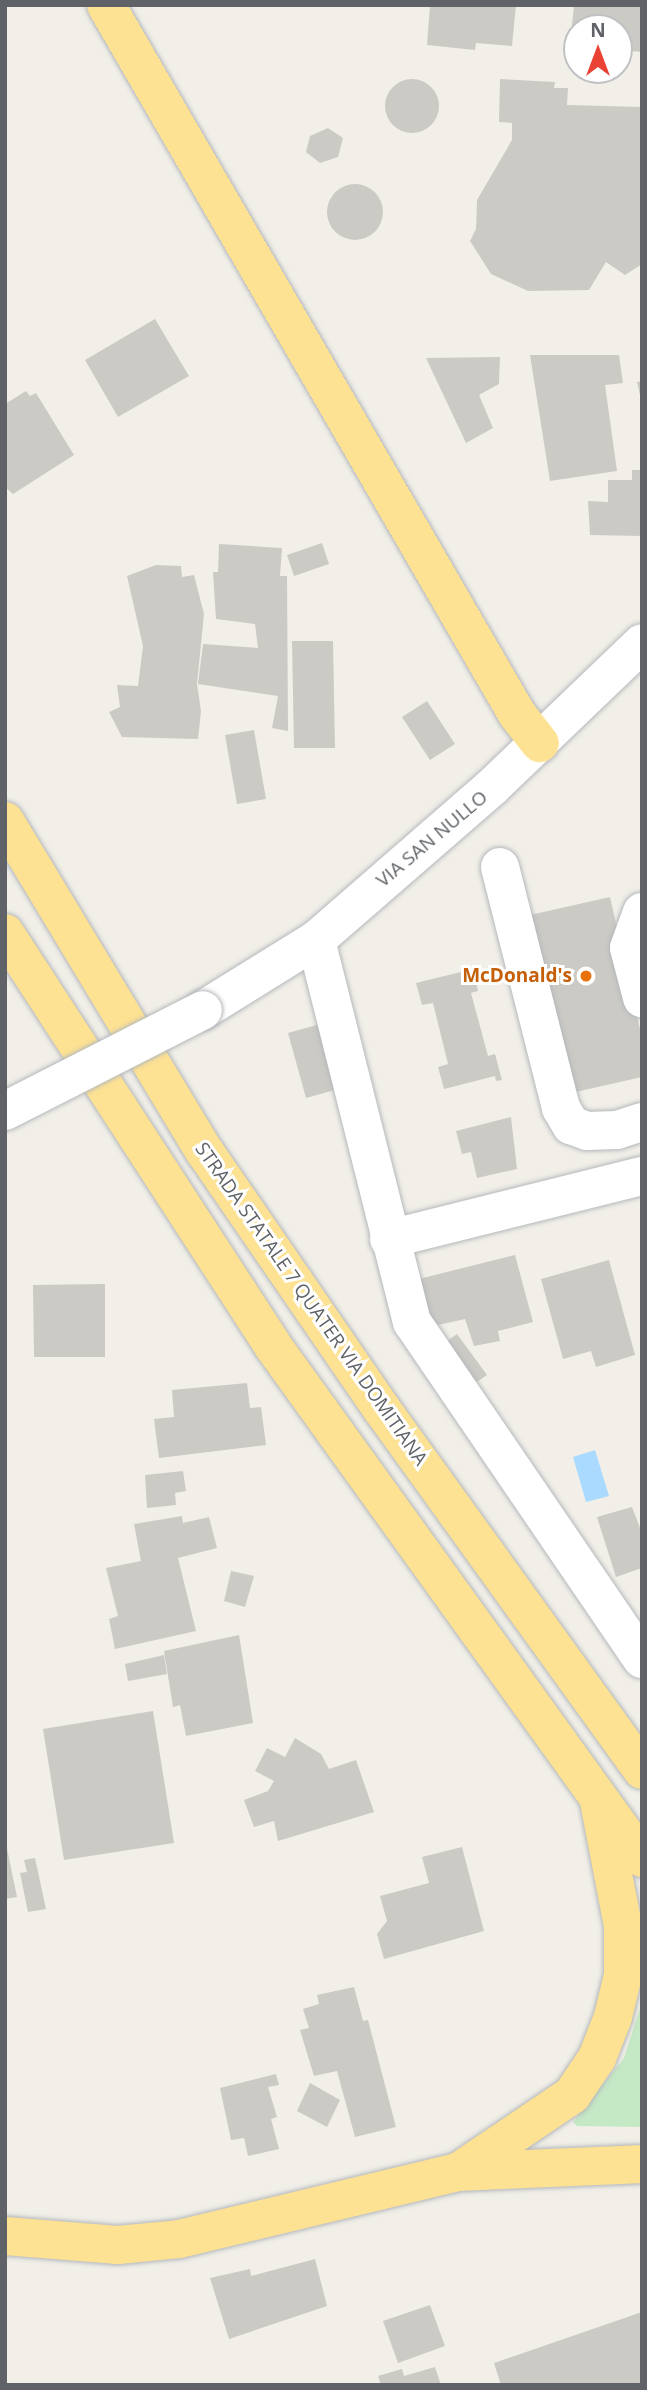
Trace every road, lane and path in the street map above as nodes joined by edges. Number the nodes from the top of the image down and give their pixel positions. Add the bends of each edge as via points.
1 (106, 5) edge
2 (642, 643) edge
3 (540, 743) junction
4 (5, 821) edge
5 (500, 867) dead end
6 (642, 912) edge
7 (5, 933) edge
8 (316, 940) junction
9 (642, 998) edge
10 (5, 1111) edge
11 (642, 1122) edge
12 (642, 1176) edge
13 (389, 1240) junction
14 (642, 1659) edge
15 (642, 1770) edge
16 (598, 1797) junction
17 (642, 1858) edge
18 (642, 2164) edge
19 (458, 2172) junction
20 (5, 2236) edge

1 - 3 highway via 517,713
2 - 3 street, VIA SAN NULLO
3 - 8 street, VIA SAN NULLO
4 - 15 highway, STRADA STATALE 7 QUATER VIA DOMITIANA via 205,1152 381,1408
5 - 11 street via 561,1108 571,1125 587,1131 617,1130
6 - 9 street via 629,948
7 - 16 highway via 273,1346
8 - 10 street, VIA SAN NULLO, bridge via 203,1010
8 - 13 street
12 - 13 street
13 - 14 street via 412,1322
16 - 17 highway
16 - 19 highway via 624,1926 623,1975 613,2017 597,2058 572,2095
18 - 19 highway
19 - 20 highway via 179,2239 118,2245

